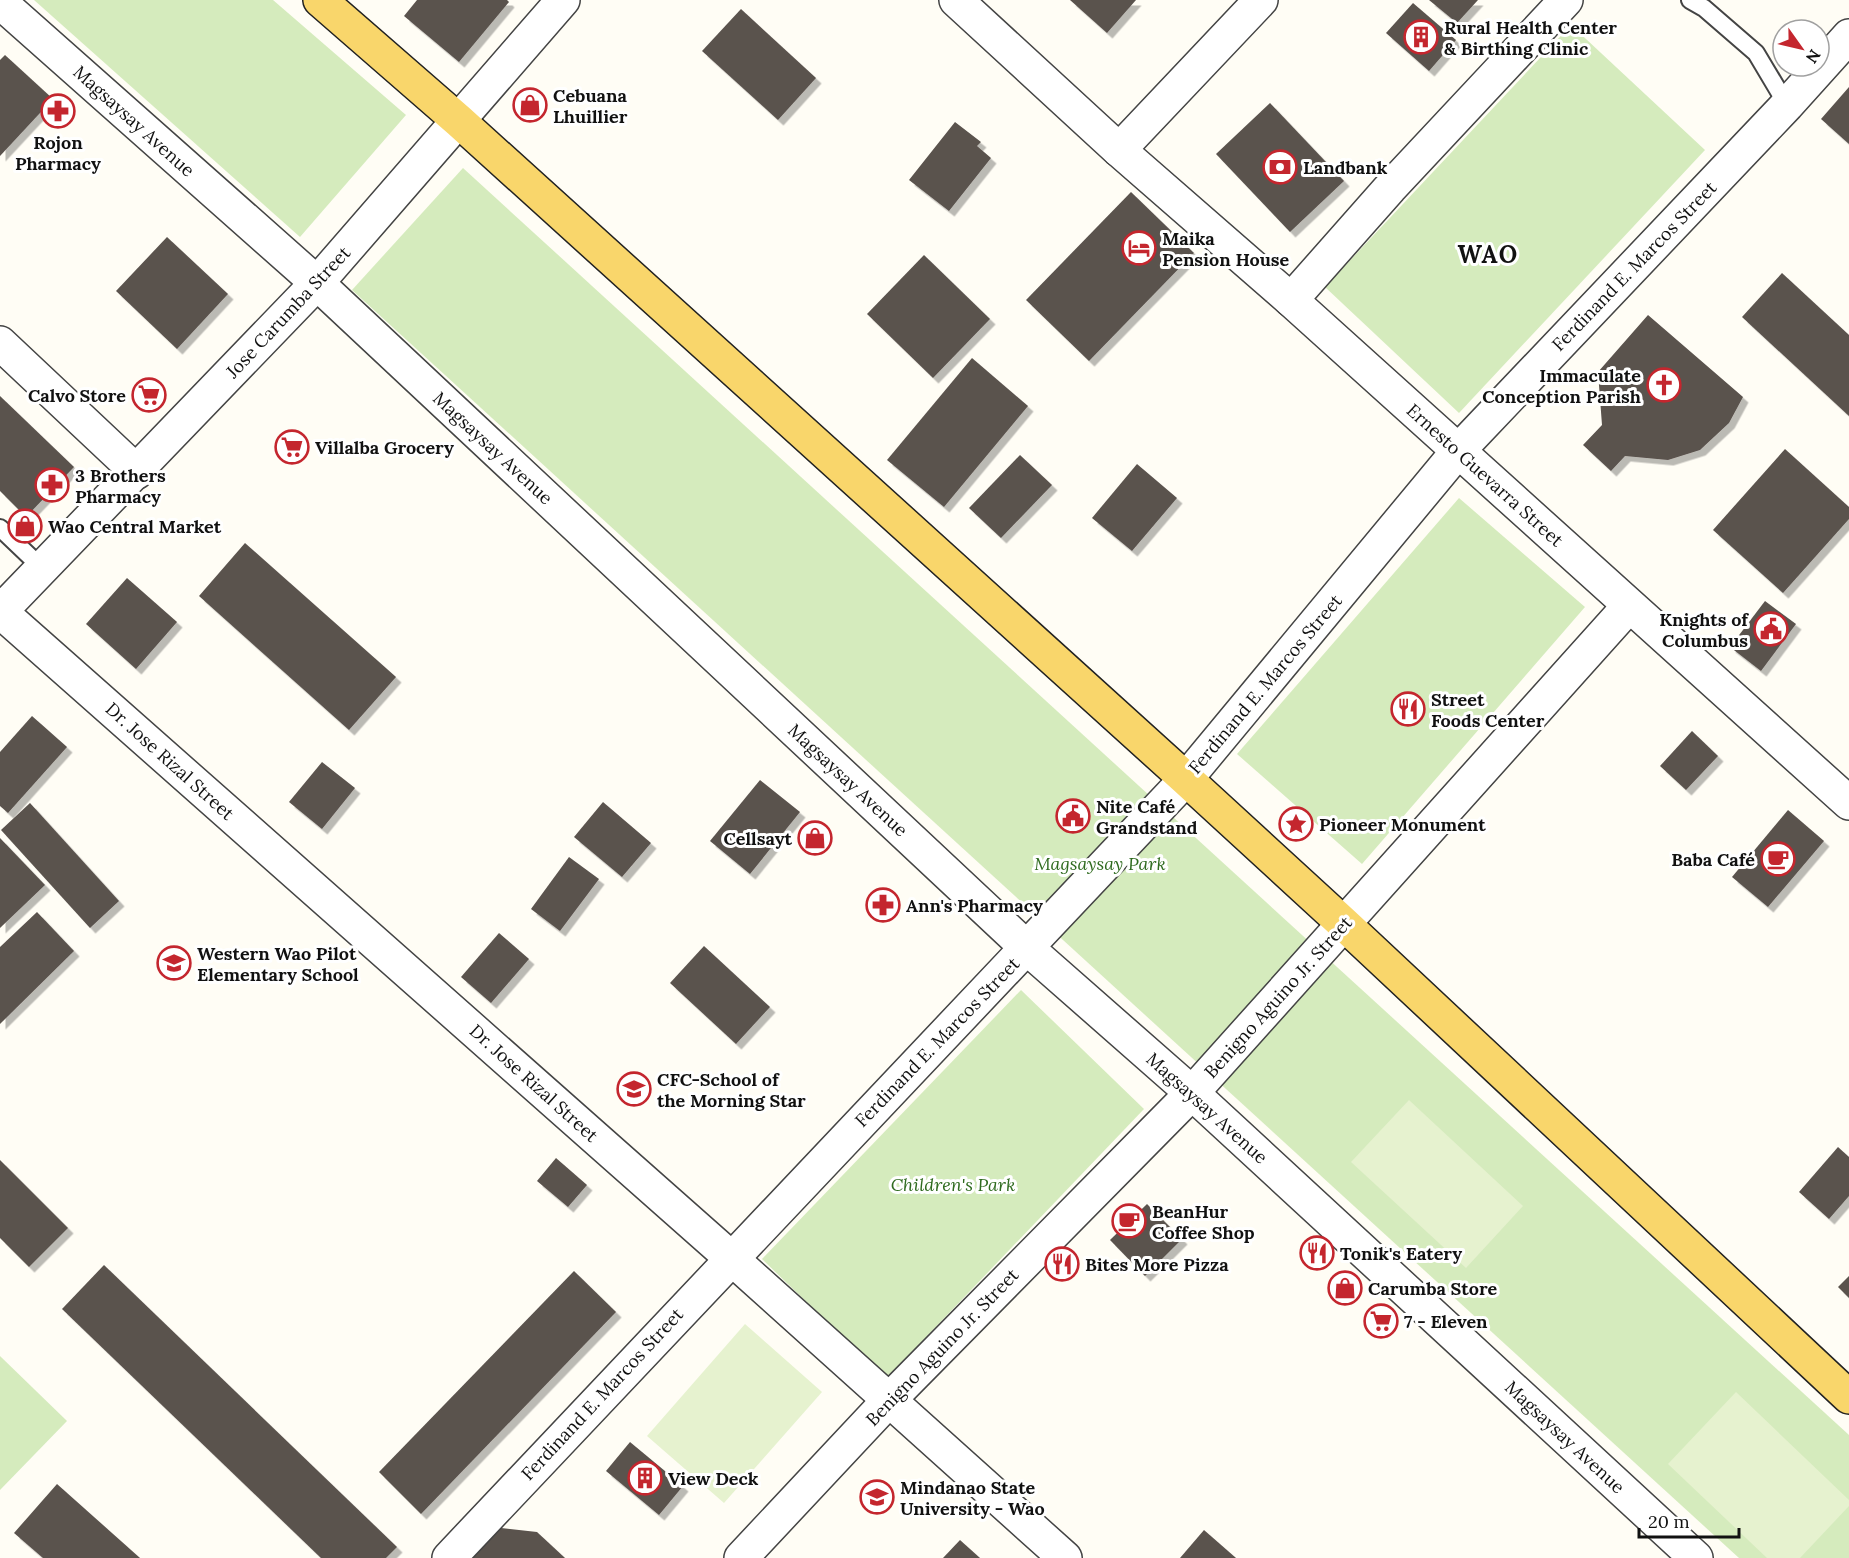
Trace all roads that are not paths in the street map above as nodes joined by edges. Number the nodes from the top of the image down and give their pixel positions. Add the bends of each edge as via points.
1 (320, 0) edge
2 (563, 0) edge
3 (956, 0) edge
4 (1261, 0) edge
5 (1566, 0) edge
6 (1690, 0) edge
7 (0, 2) edge
8 (1849, 36) edge
9 (1787, 105) junction
10 (459, 122) junction
11 (1119, 150) junction
12 (316, 283) junction
13 (1291, 300) junction
14 (0, 343) edge
15 (1458, 451) junction
16 (137, 472) junction
17 (0, 528) edge
18 (43, 569) junction
19 (1629, 606) junction
20 (0, 612) edge
21 (1186, 779) junction
22 (1849, 803) edge
23 (1344, 924) junction
24 (1028, 948) junction
25 (1192, 1093) junction
26 (731, 1258) junction
27 (1849, 1397) edge
28 (890, 1399) junction
29 (448, 1558) edge
30 (741, 1558) edge
31 (1065, 1558) edge
32 (1696, 1558) edge

1 - 10 main road
2 - 10 street, Jose Carumba Street
3 - 11 street, Ernesto Guevarra Street
4 - 11 street
5 - 13 street
6 - 9 lane via 1756,53
7 - 12 street, Magsaysay Avenue
8 - 9 street, Ferdinand E. Marcos Street
9 - 15 street, Ferdinand E. Marcos Street
10 - 12 street, Jose Carumba Street
10 - 21 main road
11 - 13 street, Ernesto Guevarra Street
12 - 16 street, Jose Carumba Street
12 - 24 street, Magsaysay Avenue
13 - 15 street, Ernesto Guevarra Street
14 - 16 street
15 - 19 street, Ernesto Guevarra Street
15 - 21 street, Ferdinand E. Marcos Street
16 - 18 street, Jose Carumba Street
17 - 18 lane
18 - 20 street, Jose Carumba Street
19 - 22 street, Ernesto Guevarra Street
19 - 23 street, Benigno Aguino Jr. Street
20 - 26 street, Dr. Jose Rizal Street
21 - 23 main road
21 - 24 street, Ferdinand E. Marcos Street
23 - 25 street, Benigno Aguino Jr. Street
23 - 27 main road
24 - 25 street, Magsaysay Avenue
24 - 26 street, Ferdinand E. Marcos Street
25 - 28 street, Benigno Aguino Jr. Street
25 - 32 street, Magsaysay Avenue
26 - 28 street, Dr. Jose Rizal Street
26 - 29 street, Ferdinand E. Marcos Street
28 - 30 street, Benigno Aguino Jr. Street
28 - 31 street, Dr. Jose Rizal Street

